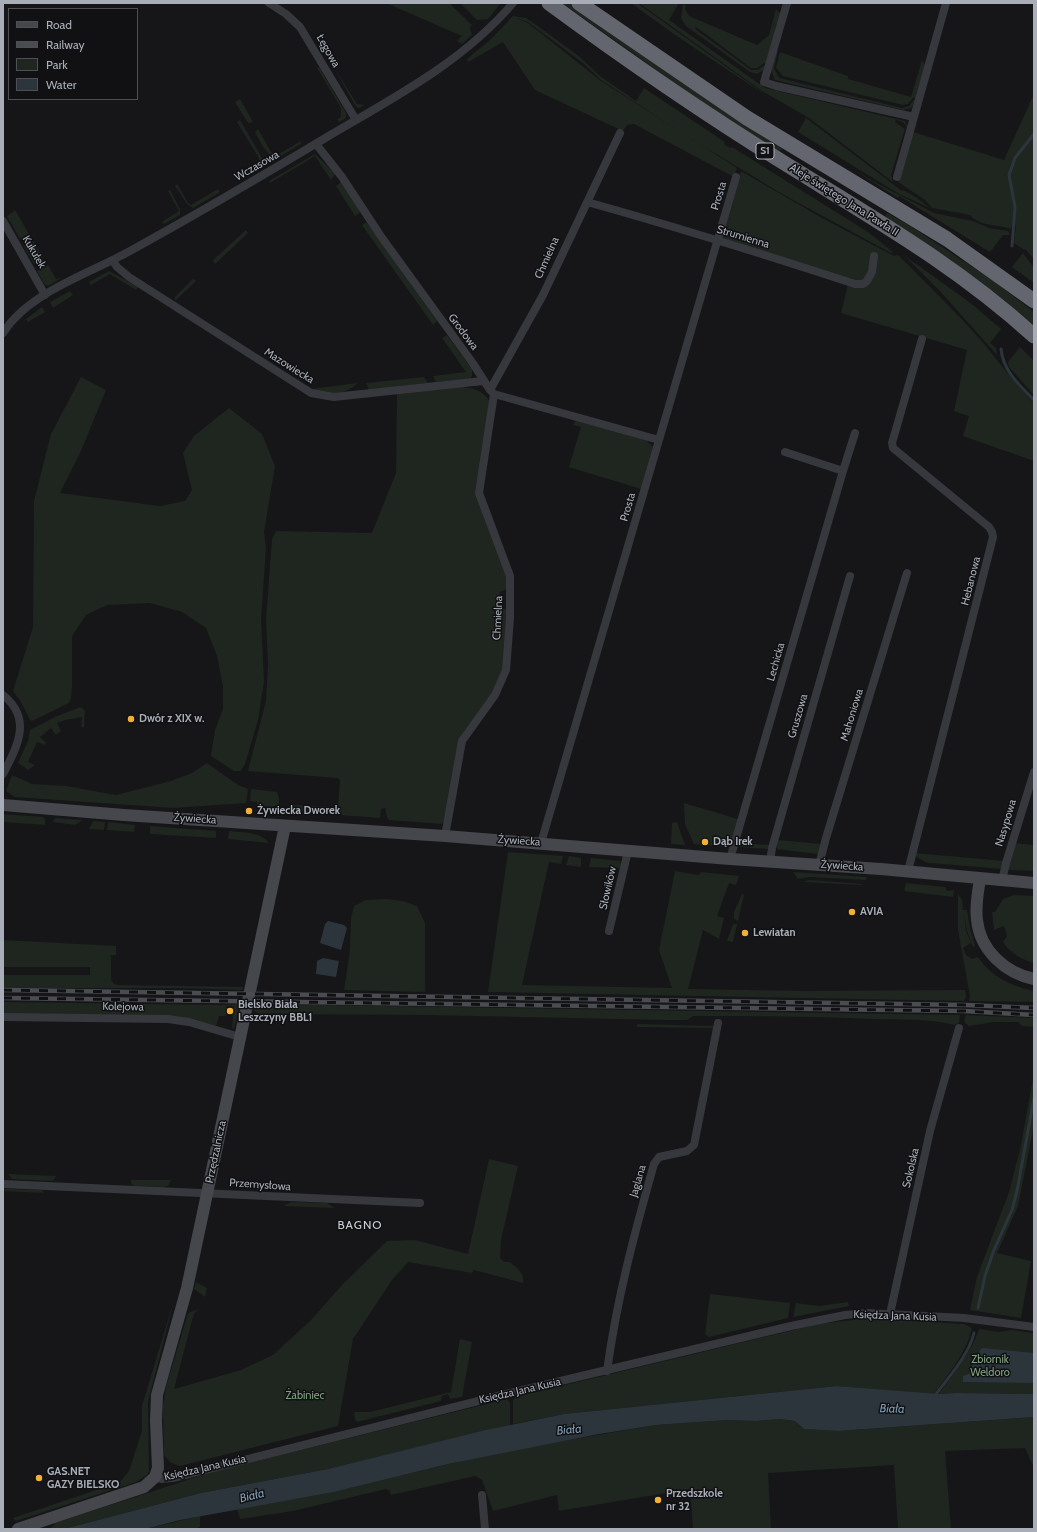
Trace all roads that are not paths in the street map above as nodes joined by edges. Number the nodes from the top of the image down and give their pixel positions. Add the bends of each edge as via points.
1 (269, 3) edge
2 (513, 3) edge
3 (550, 3) edge
4 (579, 3) edge
5 (787, 3) edge
6 (946, 3) edge
7 (914, 117) junction
8 (356, 120) junction
9 (620, 133) dead end
10 (316, 144) junction
11 (736, 177) dead end
12 (897, 177) dead end
13 (586, 202) junction
14 (3, 221) edge
15 (717, 241) junction
16 (874, 256) dead end
17 (113, 261) junction
18 (45, 295) junction
19 (1034, 301) edge
20 (3, 333) edge
21 (1034, 336) edge
22 (922, 339) dead end
23 (483, 381) junction
24 (492, 392) junction
25 (855, 433) dead end
26 (659, 440) junction
27 (785, 452) dead end
28 (842, 471) junction
29 (907, 573) dead end
30 (850, 576) dead end
31 (3, 695) edge
32 (1034, 772) edge
33 (3, 774) edge
34 (3, 805) edge
35 (285, 826) junction
36 (445, 836) junction
37 (540, 843) junction
38 (628, 851) junction
39 (730, 859) junction
40 (770, 862) junction
41 (820, 865) junction
42 (908, 871) junction
43 (980, 879) junction
44 (1002, 881) junction
45 (1034, 883) edge
46 (609, 931) dead end
47 (1034, 979) edge
48 (3, 1017) edge
49 (718, 1023) dead end
50 (959, 1028) dead end
51 (240, 1037) junction
52 (3, 1184) edge
53 (207, 1192) junction
54 (420, 1203) dead end
55 (890, 1314) junction
56 (1034, 1327) edge
57 (607, 1371) junction
58 (155, 1477) junction
59 (482, 1495) dead end
60 (18, 1529) edge
61 (485, 1529) edge

1 - 8 street, Łęgowa via 300,26
2 - 8 street, Wczasowa via 473,45 444,66
3 - 21 highway, Aleje świętego Jana Pawła II / S1 via 620,55 708,114 957,272
4 - 19 highway, Aleje świętego Jana Pawła II / S1 via 747,118 947,239 997,272
5 - 7 street via 764,82
6 - 7 street
7 - 12 street
8 - 10 street, Wczasowa
9 - 13 street, Chmielna
10 - 17 street, Wczasowa
10 - 23 street, Grodowa via 342,177
11 - 15 street, Prosta
13 - 15 street, Strumienna via 684,228
13 - 24 street, Chmielna via 543,295
14 - 18 street, Kukułek
15 - 16 street, Strumienna via 859,284 870,277
15 - 26 street, Prosta
17 - 18 street, Wczasowa
17 - 23 street, Mazowiecka via 116,267 129,277 311,393 334,397
18 - 20 street, Wczasowa via 18,314
22 - 42 street, Hebanowa via 892,443 893,448 989,527 993,537
23 - 24 street, Grodowa
24 - 26 street
24 - 36 street, Chmielna via 479,493 510,576 506,670 495,694 462,741
25 - 28 street, Lechicka
26 - 37 street, Prosta
27 - 28 street
28 - 39 street, Lechicka
29 - 41 street, Mahoniowa
30 - 40 street, Gruszowa
31 - 33 street via 15,709 20,727 17,746
32 - 44 street, Nasypowa
34 - 35 main road, Żywiecka
35 - 36 main road, Żywiecka
35 - 51 main road, Przędzalnicza
36 - 37 main road, Żywiecka
37 - 38 main road, Żywiecka
38 - 39 main road, Żywiecka
38 - 46 street, Słowików
39 - 40 main road, Żywiecka
40 - 41 main road, Żywiecka
41 - 42 main road, Żywiecka
42 - 43 main road, Żywiecka
43 - 44 main road, Żywiecka
43 - 47 main road via 976,903 977,920 985,943 1004,966 1017,974
44 - 45 main road, Żywiecka
48 - 51 street, Kolejowa via 168,1019 189,1022
49 - 57 street, Jaglana via 694,1145 687,1151 659,1156 654,1164 623,1278
50 - 55 street, Sokolska via 930,1131
51 - 53 main road, Przędzalnicza
52 - 53 street, Przemysłowa
53 - 54 street, Przemysłowa
53 - 58 main road, Przędzalnicza via 186,1294 157,1395 158,1461
55 - 56 street, Księdza Jana Kusia via 964,1318
55 - 57 street, Księdza Jana Kusia via 852,1314 818,1320
57 - 58 street, Księdza Jana Kusia via 173,1478
58 - 60 main road, Księdza Jana Kusia via 144,1487
59 - 61 street

